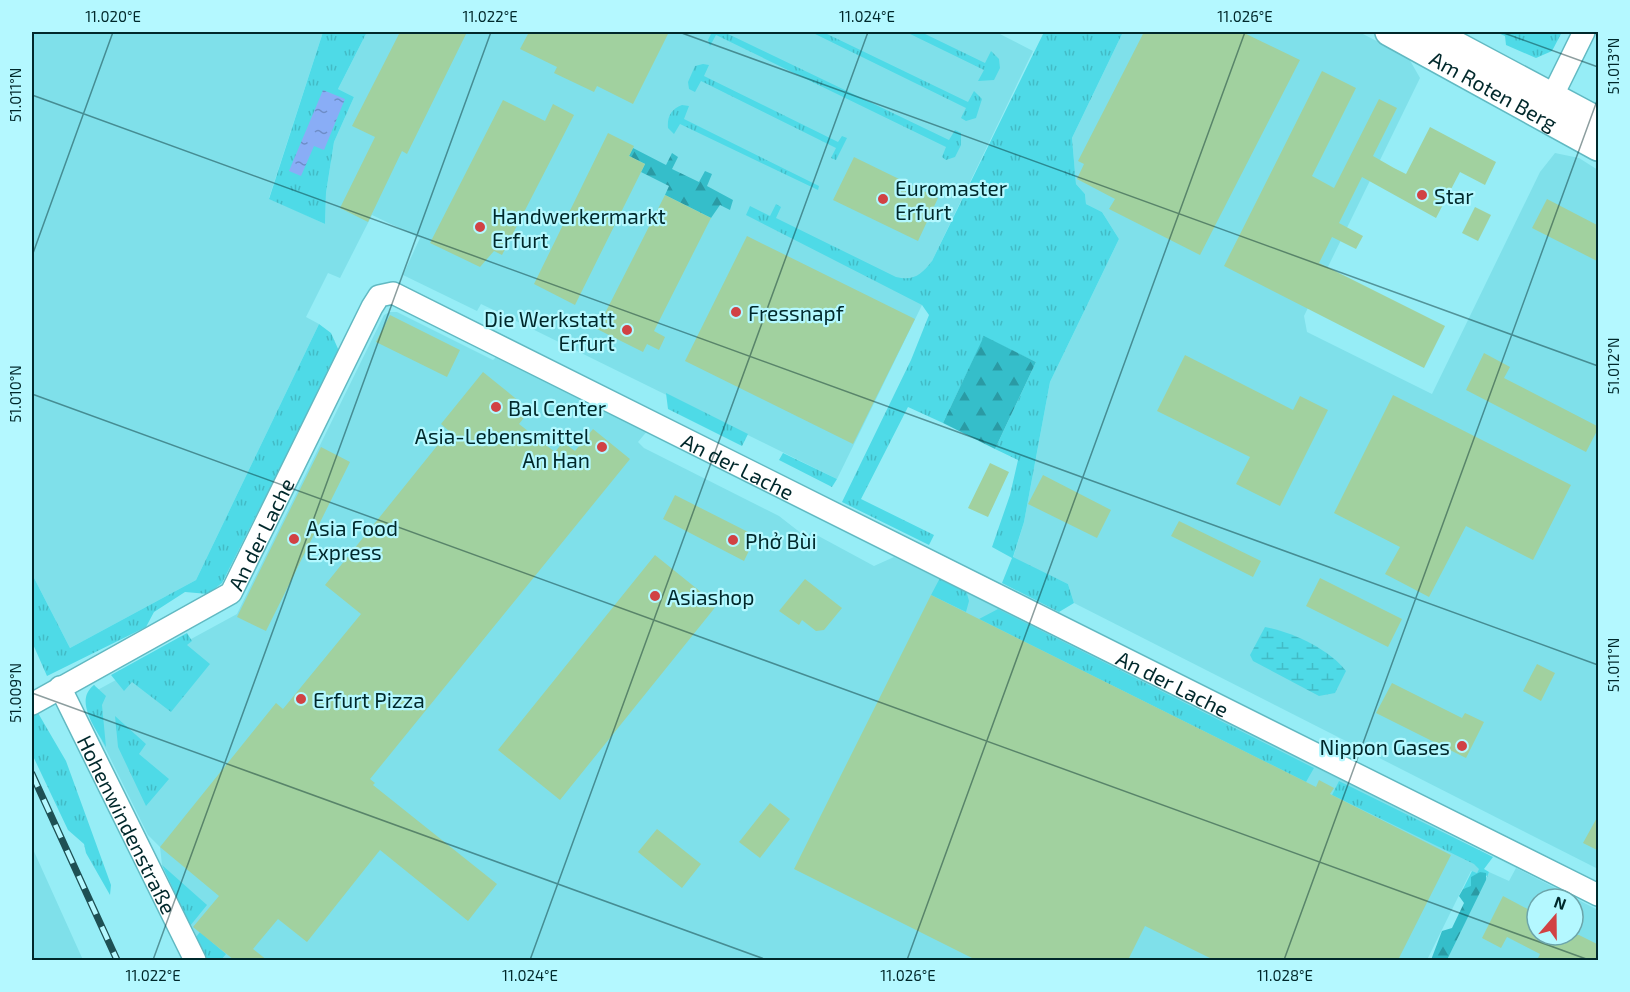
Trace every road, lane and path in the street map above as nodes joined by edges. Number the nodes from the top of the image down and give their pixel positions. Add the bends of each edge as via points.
1 (1389, 32) edge
2 (1431, 32) edge
3 (1584, 32) edge
4 (1547, 106) junction
5 (1599, 121) edge
6 (1599, 147) edge
7 (60, 687) junction
8 (32, 704) edge
9 (1599, 895) edge
10 (195, 960) edge

1 - 4 main road, Am Roten Berg
2 - 4 main road, Am Roten Berg
3 - 4 street
4 - 5 main road, Am Roten Berg
4 - 6 main road, Am Roten Berg
7 - 8 street, An der Lache
7 - 9 street, An der Lache via 231,593 372,307 379,297 393,293
7 - 10 street, Hohenwindenstraße

